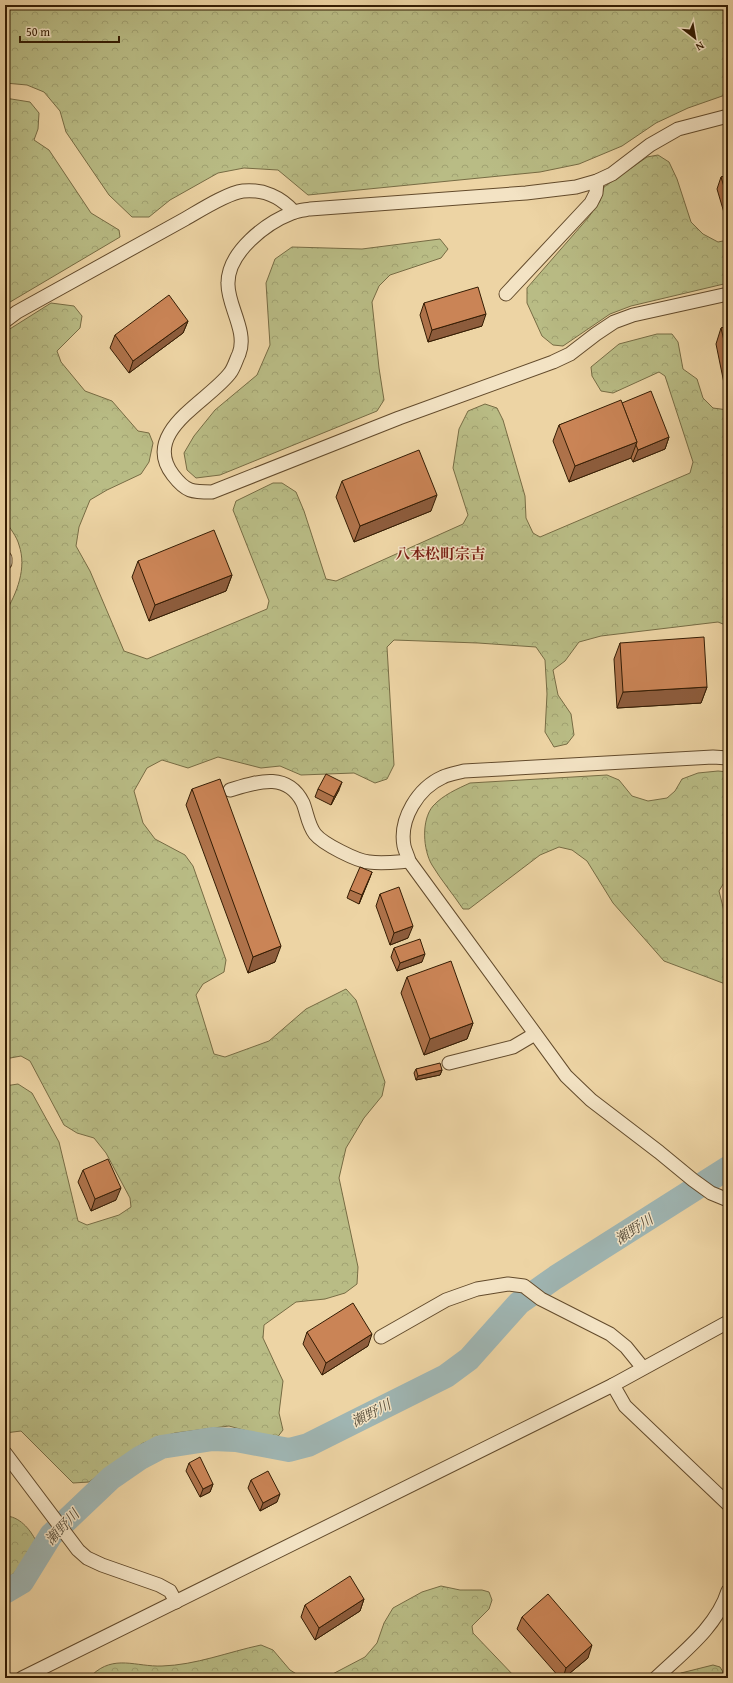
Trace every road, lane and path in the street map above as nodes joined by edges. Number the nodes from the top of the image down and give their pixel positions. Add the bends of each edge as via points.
1 (728, 116) edge
2 (597, 181) junction
3 (294, 212) junction
4 (506, 294) dead end
5 (728, 294) edge
6 (5, 322) edge
7 (5, 558) edge
8 (5, 564) edge
9 (728, 758) edge
10 (230, 790) dead end
11 (409, 860) junction
12 (535, 1034) junction
13 (449, 1063) dead end
14 (728, 1200) edge
15 (728, 1322) edge
16 (381, 1337) dead end
17 (644, 1368) junction
18 (613, 1385) junction
19 (5, 1453) edge
20 (728, 1504) edge
21 (728, 1591) edge
22 (176, 1602) junction
23 (22, 1678) edge
24 (656, 1678) edge

1 - 2 lane via 678,129 650,145 612,174
2 - 3 lane via 576,187 526,193
2 - 4 lane via 596,193 591,203
3 - 5 lane via 276,220 255,235 240,251 231,267 228,283 240,331 240,351 231,373 173,426 166,441 165,459 171,472 182,487 193,492 212,492 399,418 554,362 570,354 614,322 633,315
3 - 6 lane via 269,193 242,191 222,199 143,242 17,312
7 - 8 lane
9 - 11 lane via 713,756 464,771 442,777 423,791 409,810 404,830 404,845
10 - 11 lane via 257,782 277,781 293,790 302,803 316,835 327,845 368,862
11 - 12 lane
12 - 13 lane via 513,1047
12 - 14 lane via 566,1076 591,1100 660,1152 692,1180 711,1193
15 - 17 lane
16 - 17 lane via 446,1300 477,1288 508,1284 524,1286 541,1299 610,1334 626,1347
17 - 18 lane
18 - 20 lane via 625,1406
18 - 22 lane
19 - 22 lane via 78,1550 87,1558 159,1585 170,1591
21 - 24 lane via 715,1618
22 - 23 lane

